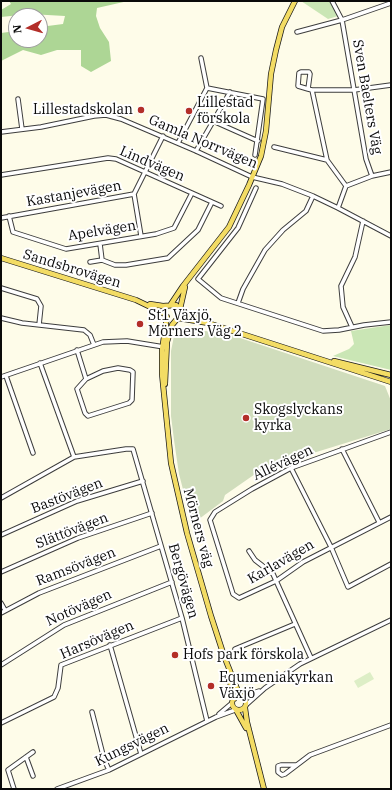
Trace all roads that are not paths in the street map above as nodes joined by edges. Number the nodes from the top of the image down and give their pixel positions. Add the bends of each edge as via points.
1 (295, 1) edge
2 (332, 1) edge
3 (391, 4) edge
4 (342, 20) junction
5 (297, 32) dead end
6 (201, 58) dead end
7 (391, 86) edge
8 (208, 88) junction
9 (310, 90) junction
10 (354, 90) junction
11 (230, 92) junction
12 (18, 99) dead end
13 (213, 121) junction
14 (22, 129) junction
15 (1, 132) edge
16 (163, 136) junction
17 (258, 141) junction
18 (178, 143) junction
19 (274, 147) dead end
20 (196, 151) junction
21 (255, 155) dead end
22 (327, 160) junction
23 (146, 172) junction
24 (391, 172) edge
25 (1, 175) edge
26 (372, 176) junction
27 (252, 177) junction
28 (346, 186) junction
29 (256, 188) dead end
30 (192, 193) junction
31 (134, 194) junction
32 (313, 196) junction
33 (212, 202) junction
34 (221, 206) dead end
35 (338, 208) junction
36 (238, 210) junction
37 (245, 213) junction
38 (8, 216) junction
39 (1, 218) edge
40 (363, 221) junction
41 (141, 236) junction
42 (391, 236) edge
43 (100, 244) junction
44 (1, 258) edge
45 (102, 260) junction
46 (90, 262) dead end
47 (188, 278) junction
48 (1, 288) edge
49 (136, 300) junction
50 (238, 303) junction
51 (170, 305) junction
52 (180, 309) junction
53 (166, 316) junction
54 (1, 318) edge
55 (178, 318) junction
56 (391, 322) edge
57 (208, 323) junction
58 (39, 325) junction
59 (352, 327) junction
60 (94, 345) junction
61 (164, 347) junction
62 (77, 350) junction
63 (299, 352) junction
64 (40, 363) junction
65 (391, 375) edge
66 (6, 376) junction
67 (1, 378) edge
68 (86, 379) junction
69 (391, 382) edge
70 (391, 432) edge
71 (342, 449) junction
72 (33, 453) dead end
73 (74, 457) junction
74 (291, 468) junction
75 (143, 481) junction
76 (1, 498) edge
77 (152, 513) junction
78 (211, 516) joint
79 (391, 517) edge
80 (379, 522) junction
81 (1, 535) edge
82 (161, 546) junction
83 (331, 547) junction
84 (249, 551) dead end
85 (391, 564) edge
86 (1, 572) edge
87 (276, 581) junction
88 (172, 582) junction
89 (1, 603) edge
90 (5, 610) junction
91 (1, 613) edge
92 (182, 618) junction
93 (391, 620) edge
94 (295, 624) junction
95 (110, 645) junction
96 (235, 649) dead end
97 (224, 656) junction
98 (311, 658) junction
99 (1, 665) edge
100 (265, 688) junction
101 (242, 697) junction
102 (233, 701) junction
103 (246, 707) junction
104 (236, 710) junction
105 (92, 712) dead end
106 (216, 717) junction
107 (207, 721) junction
108 (1, 722) edge
109 (391, 725) edge
110 (33, 752) dead end
111 (255, 752) junction
112 (141, 754) junction
113 (26, 756) junction
114 (296, 765) junction
115 (109, 770) junction
116 (33, 776) dead end
117 (14, 789) edge
118 (59, 789) edge
119 (264, 789) edge

1 - 27 main road via 282,27 276,50 271,74 266,131 261,156
2 - 4 street, Sven Baelters Väg
3 - 4 street
4 - 5 street
4 - 10 street, Sven Baelters Väg
6 - 8 street
7 - 10 street
8 - 11 street
8 - 18 street
9 - 9 street via 298,86 299,73 310,74
9 - 10 street
9 - 22 street
10 - 26 street, Sven Baelters Väg via 366,159
11 - 13 street
11 - 17 street via 263,99
12 - 14 street
13 - 17 street
13 - 20 street
14 - 15 street, Gamla Norrvägen
14 - 16 street, Gamla Norrvägen via 106,115
16 - 18 street, Gamla Norrvägen
16 - 23 street, Kastanjevägen
17 - 21 street
18 - 20 street, Gamla Norrvägen
19 - 22 street
20 - 27 street, Gamla Norrvägen
22 - 28 street
23 - 25 street, Lindvägen via 116,159 103,158
23 - 30 street, Lindvägen
23 - 31 street, Kastanjevägen
24 - 26 street
26 - 28 street
27 - 32 street, Gamla Norrvägen via 282,184
27 - 36 main road
28 - 35 street
29 - 37 street
30 - 33 street, Lindvägen
30 - 41 street, Apelvägen via 174,228
31 - 38 street, Kastanjevägen
31 - 41 street
32 - 35 street, Gamla Norrvägen
32 - 50 street via 306,211 282,230 265,250
33 - 34 street, Lindvägen
33 - 45 street via 198,230 171,256 126,266
35 - 40 street, Gamla Norrvägen
36 - 37 street
36 - 47 main road via 218,243
37 - 50 street via 238,228 198,279 220,298
38 - 39 street, Kastanjevägen
38 - 43 street, Apelvägen via 13,232 66,249
40 - 42 street, Gamla Norrvägen
40 - 59 street via 355,257 342,286 343,307
41 - 43 street, Apelvägen
43 - 45 street
44 - 49 main road, Sandsbrovägen
45 - 46 street
47 - 51 main road
47 - 52 main road
48 - 58 street via 37,299 41,306
49 - 51 main road, Sandsbrovägen
49 - 53 main road, Sandsbrovägen
50 - 59 street via 323,331
51 - 52 main road via 176,305
51 - 53 main road
52 - 55 main road
52 - 57 main road
53 - 55 main road via 171,320
53 - 61 main road, Mörners väg
54 - 58 street
55 - 57 main road
55 - 61 main road, Mörners väg via 172,325
56 - 59 street
57 - 63 main road
58 - 60 street via 84,330 90,335
60 - 61 street via 121,341
60 - 62 street
61 - 97 main road, Mörners väg via 164,402 178,500
62 - 64 street
62 - 68 street
63 - 65 main road
63 - 69 main road
64 - 66 street
64 - 73 street
66 - 67 street
66 - 72 street
68 - 68 street via 77,389 88,416 132,400 134,372 130,370 118,368 103,371
70 - 71 street, Allévägen
71 - 74 street, Allévägen
71 - 80 street
73 - 75 street, Bergövägen via 132,449
73 - 76 street
74 - 78 street, Allévägen via 252,489
74 - 83 street
75 - 77 street, Bergövägen
75 - 81 street, Bastövägen via 78,501
77 - 82 street, Bergövägen
77 - 86 street, Slättövägen via 78,538
78 - 87 street, Karlavägen via 210,520 233,594 239,598
79 - 80 street, Karlavägen
80 - 83 street, Karlavägen
82 - 88 street, Bergövägen
82 - 90 street, Ramsövägen via 39,593
83 - 85 street via 348,587
83 - 87 street, Karlavägen
84 - 87 street via 255,560 270,570
87 - 94 street
88 - 92 street, Bergövägen
88 - 99 street, Notövägen via 64,624
89 - 90 street
90 - 91 street, Ramsövägen
92 - 95 street, Harsövägen
92 - 107 street, Bergövägen
93 - 98 street
94 - 96 street
94 - 98 street
95 - 108 street, Harsövägen via 61,665 54,697
95 - 112 street
97 - 101 main road, Mörners väg
97 - 102 main road, Mörners väg
98 - 100 street
100 - 101 street
100 - 103 street
101 - 102 main road
101 - 103 main road via 246,701
102 - 104 main road
102 - 106 street, Kungsvägen
103 - 104 main road via 242,711
103 - 111 main road via 245,714
104 - 106 street, Kungsvägen
104 - 111 main road via 241,716
105 - 115 street
106 - 107 street, Kungsvägen
107 - 112 street, Kungsvägen
109 - 114 street via 310,755
110 - 113 street
111 - 119 main road
112 - 115 street, Kungsvägen
113 - 116 street
113 - 117 street via 8,770
114 - 114 street via 285,774 278,772 278,766
115 - 118 street, Kungsvägen

